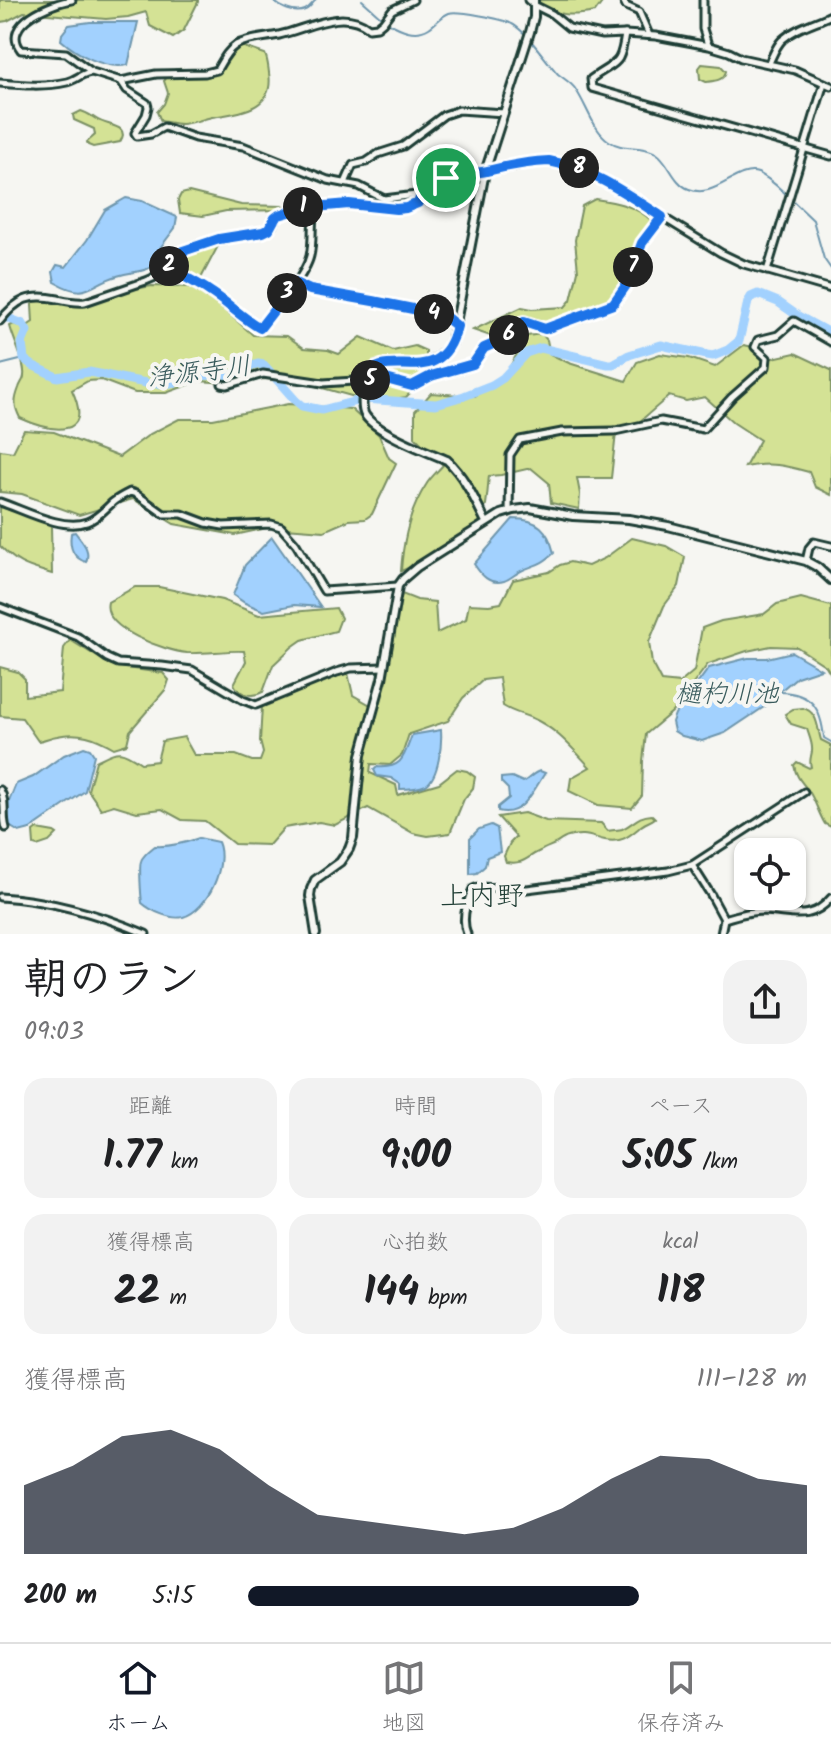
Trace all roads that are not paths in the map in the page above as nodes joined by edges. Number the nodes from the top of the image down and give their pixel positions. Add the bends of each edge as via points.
1 (72, 0) edge
2 (413, 0) edge
3 (623, 0) edge
4 (703, 0) edge
5 (532, 2) edge
6 (831, 15) edge
7 (625, 34) junction
8 (649, 35) junction
9 (709, 46) junction
10 (769, 63) junction
11 (92, 72) junction
12 (121, 81) junction
13 (0, 83) edge
14 (824, 83) junction
15 (831, 86) edge
16 (504, 113) junction
17 (803, 147) junction
18 (831, 156) edge
19 (485, 172) junction
20 (345, 183) junction
21 (422, 193) junction
22 (315, 206) junction
23 (662, 217) junction
24 (167, 264) junction
25 (767, 271) junction
26 (295, 283) junction
27 (831, 289) edge
28 (0, 308) edge
29 (8, 311) junction
30 (0, 321) edge
31 (457, 326) junction
32 (831, 342) edge
33 (363, 383) junction
34 (222, 384) dead end
35 (0, 502) edge
36 (509, 512) junction
37 (486, 522) junction
38 (831, 546) edge
39 (806, 561) junction
40 (831, 580) edge
41 (398, 586) junction
42 (0, 607) edge
43 (384, 667) junction
44 (0, 790) edge
45 (804, 792) dead end
46 (6, 828) dead end
47 (692, 865) junction
48 (0, 897) edge
49 (831, 898) edge
50 (724, 919) junction
51 (146, 934) edge
52 (316, 934) edge
53 (467, 934) edge
54 (721, 934) edge

1 - 11 street via 41,8 16,29 14,41 21,50 66,53
2 - 12 street via 392,10 377,27 349,19 320,22 245,41 229,51 217,70
3 - 8 street via 639,12
4 - 9 street
5 - 7 street via 569,28
5 - 16 street via 534,17
6 - 10 street via 783,39
7 - 8 street
7 - 17 street via 622,56 591,79 592,88
8 - 9 street
9 - 10 street
10 - 14 street
11 - 12 street
11 - 13 street via 53,84
12 - 20 street via 147,103 137,136 164,127 243,146
14 - 15 street
14 - 17 street
16 - 19 street
16 - 20 street via 459,110 444,115 403,146 353,165
17 - 18 street
17 - 25 street
19 - 21 street via 446,178
19 - 23 street via 532,162 564,164 594,175
19 - 31 street
20 - 21 street via 384,199
21 - 22 street via 418,203 406,208
22 - 24 street via 279,215 263,232 183,251
22 - 26 street via 311,252
23 - 25 street via 721,253
23 - 33 street via 642,243 627,284 613,304 545,329 524,322 484,348 473,364 412,386 386,379
24 - 26 street via 260,328
24 - 29 street via 153,278 85,302 33,296
25 - 27 street
26 - 31 street via 443,315
28 - 29 street
29 - 30 street
31 - 33 street via 439,358 422,365 378,366
32 - 36 street via 794,321 778,335 758,340 755,347 767,358 766,367 703,429 661,421 520,440 510,455
33 - 34 street via 263,374
33 - 37 street via 366,417 447,460
35 - 41 street via 73,524 98,516 130,492 164,514 223,526 281,527 324,591
36 - 37 street
36 - 39 street via 530,508 629,519
37 - 41 street via 417,567
38 - 39 street via 814,542
39 - 40 street
41 - 43 street
42 - 43 street via 78,637 118,663 192,670 256,705 337,672
43 - 52 street via 361,755 349,849 311,889
44 - 46 street
45 - 47 street
47 - 50 street
47 - 53 street via 527,889 478,887 468,899
48 - 51 street via 108,918
49 - 50 street via 817,912 763,911
50 - 54 street

